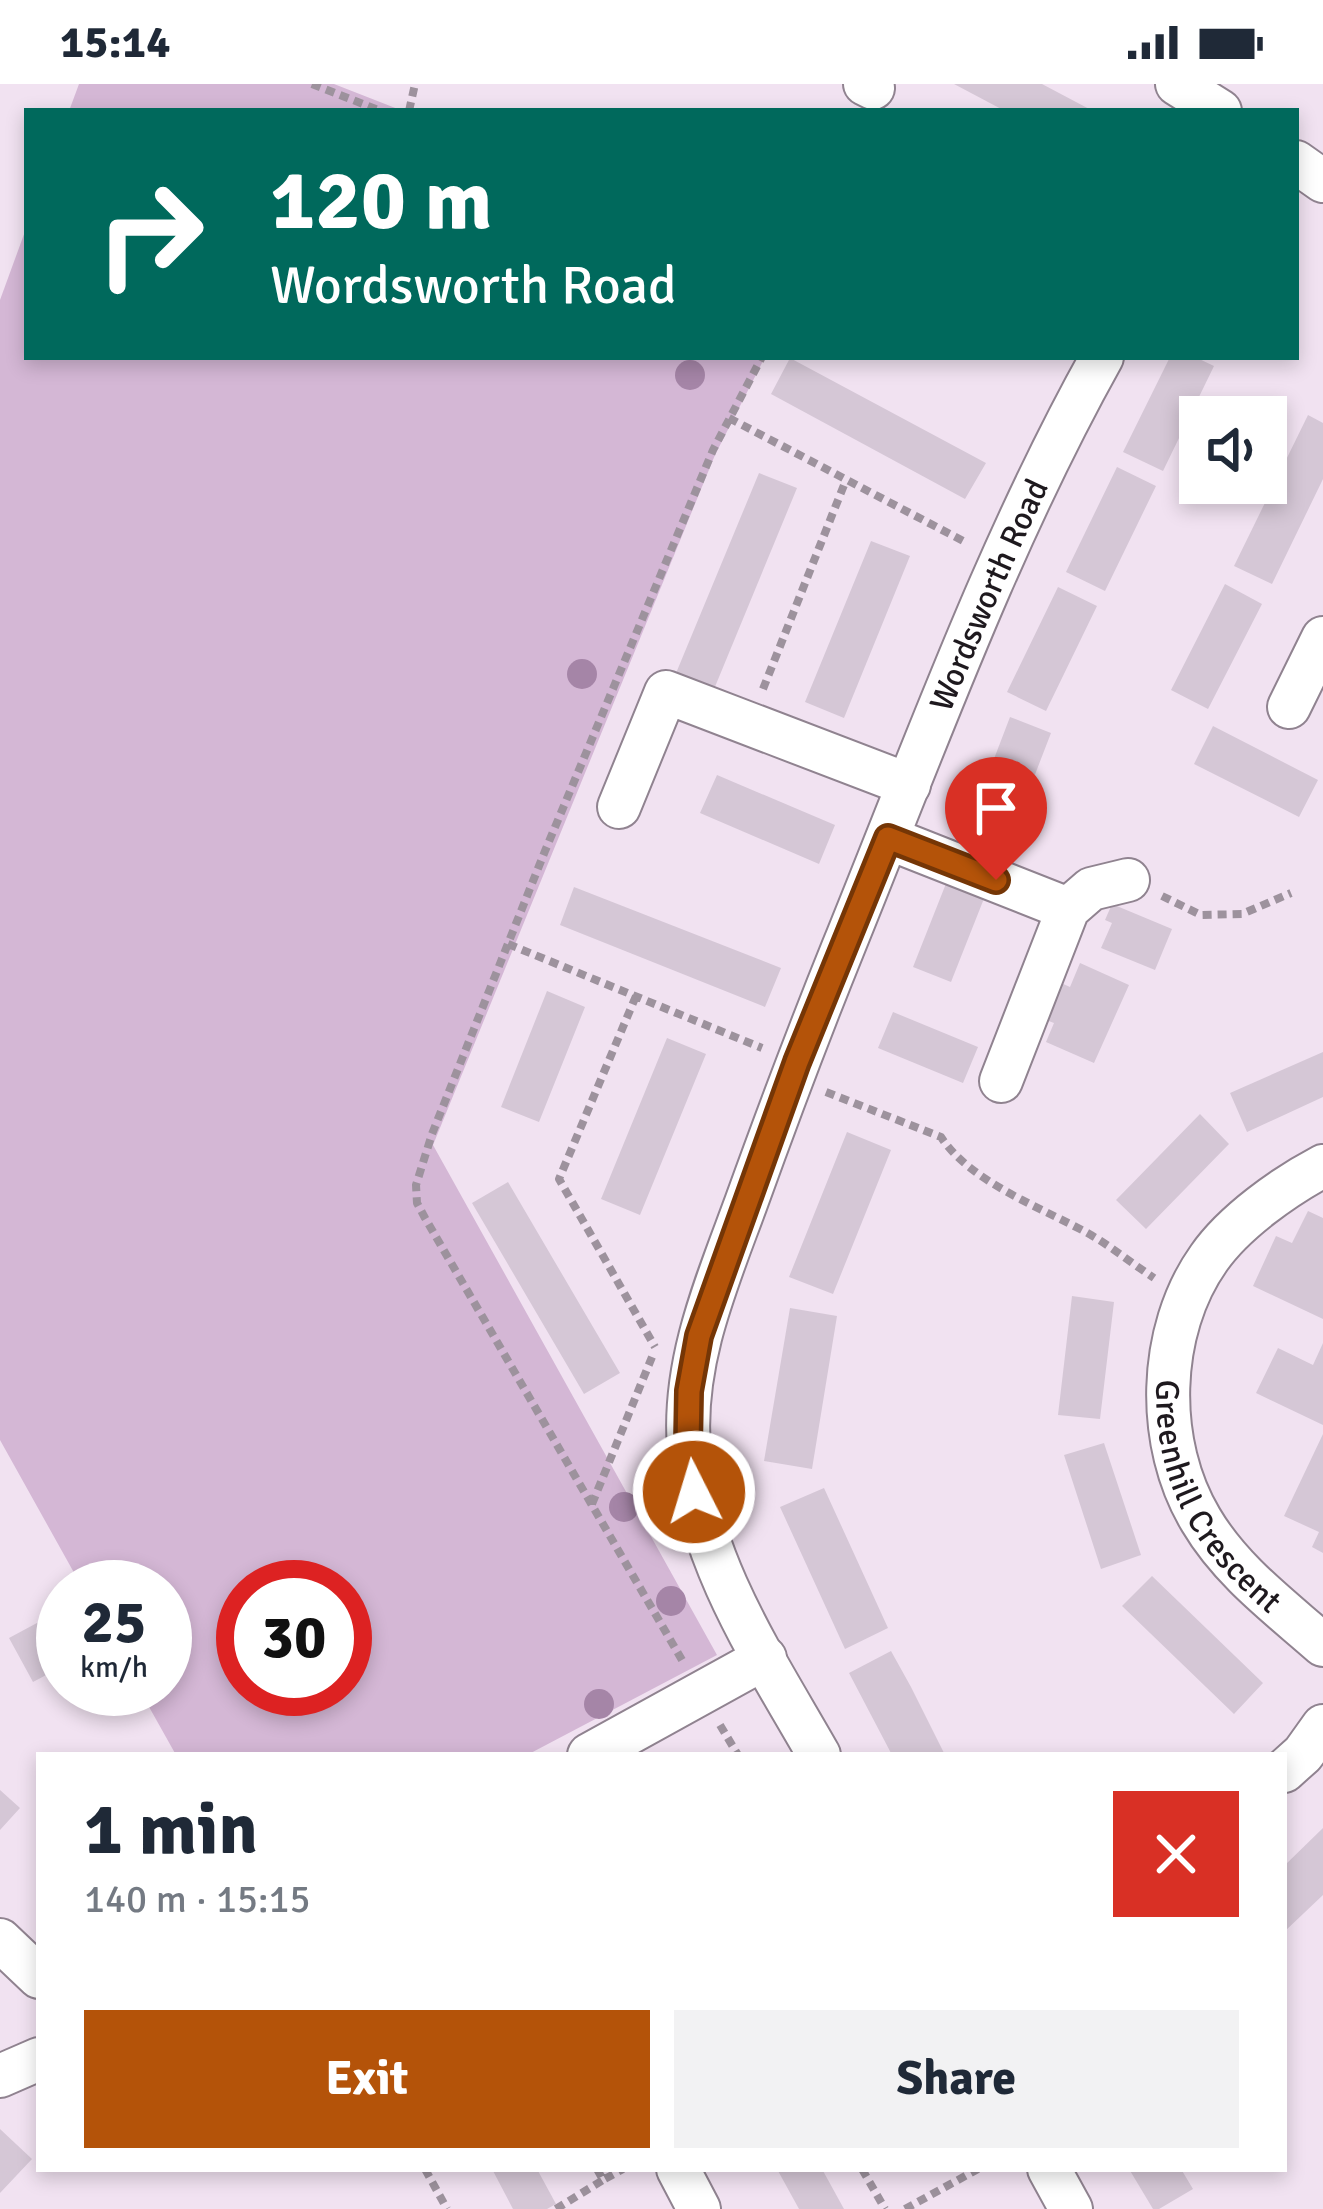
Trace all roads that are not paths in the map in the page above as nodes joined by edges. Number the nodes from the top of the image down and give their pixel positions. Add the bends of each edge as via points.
1 (1177, 84) edge
2 (1215, 108) edge
3 (1100, 360) edge
4 (1323, 638) edge
5 (1288, 707) dead end
6 (909, 784) junction
7 (619, 807) dead end
8 (888, 838) junction
9 (1128, 880) road end
10 (1068, 909) junction
11 (1001, 1082) dead end
12 (1323, 1166) edge
13 (1323, 1645) edge
14 (765, 1658) junction
15 (1323, 1726) edge
16 (594, 1752) edge
17 (817, 1752) edge
18 (1287, 1768) edge
19 (0, 1940) edge
20 (36, 1974) edge
21 (36, 2060) edge
22 (0, 2076) edge
23 (679, 2172) edge
24 (1051, 2172) edge
25 (699, 2209) edge
26 (1071, 2209) edge

1 - 2 street
3 - 6 street, Wordsworth Road via 1000,560
4 - 5 street
6 - 7 street via 666,692
6 - 8 street, Wordsworth Road
8 - 10 street
8 - 14 street, Wordsworth Road via 794,1071 699,1336 689,1391 694,1492 721,1574
9 - 10 street via 1091,889
10 - 11 street
12 - 13 street, Greenhill Crescent via 1256,1210 1210,1256 1187,1296 1170,1363 1169,1423 1201,1520 1246,1578
14 - 16 street
14 - 17 street, Wordsworth Road
15 - 18 street
19 - 20 street
21 - 22 street
23 - 25 street
24 - 26 street

